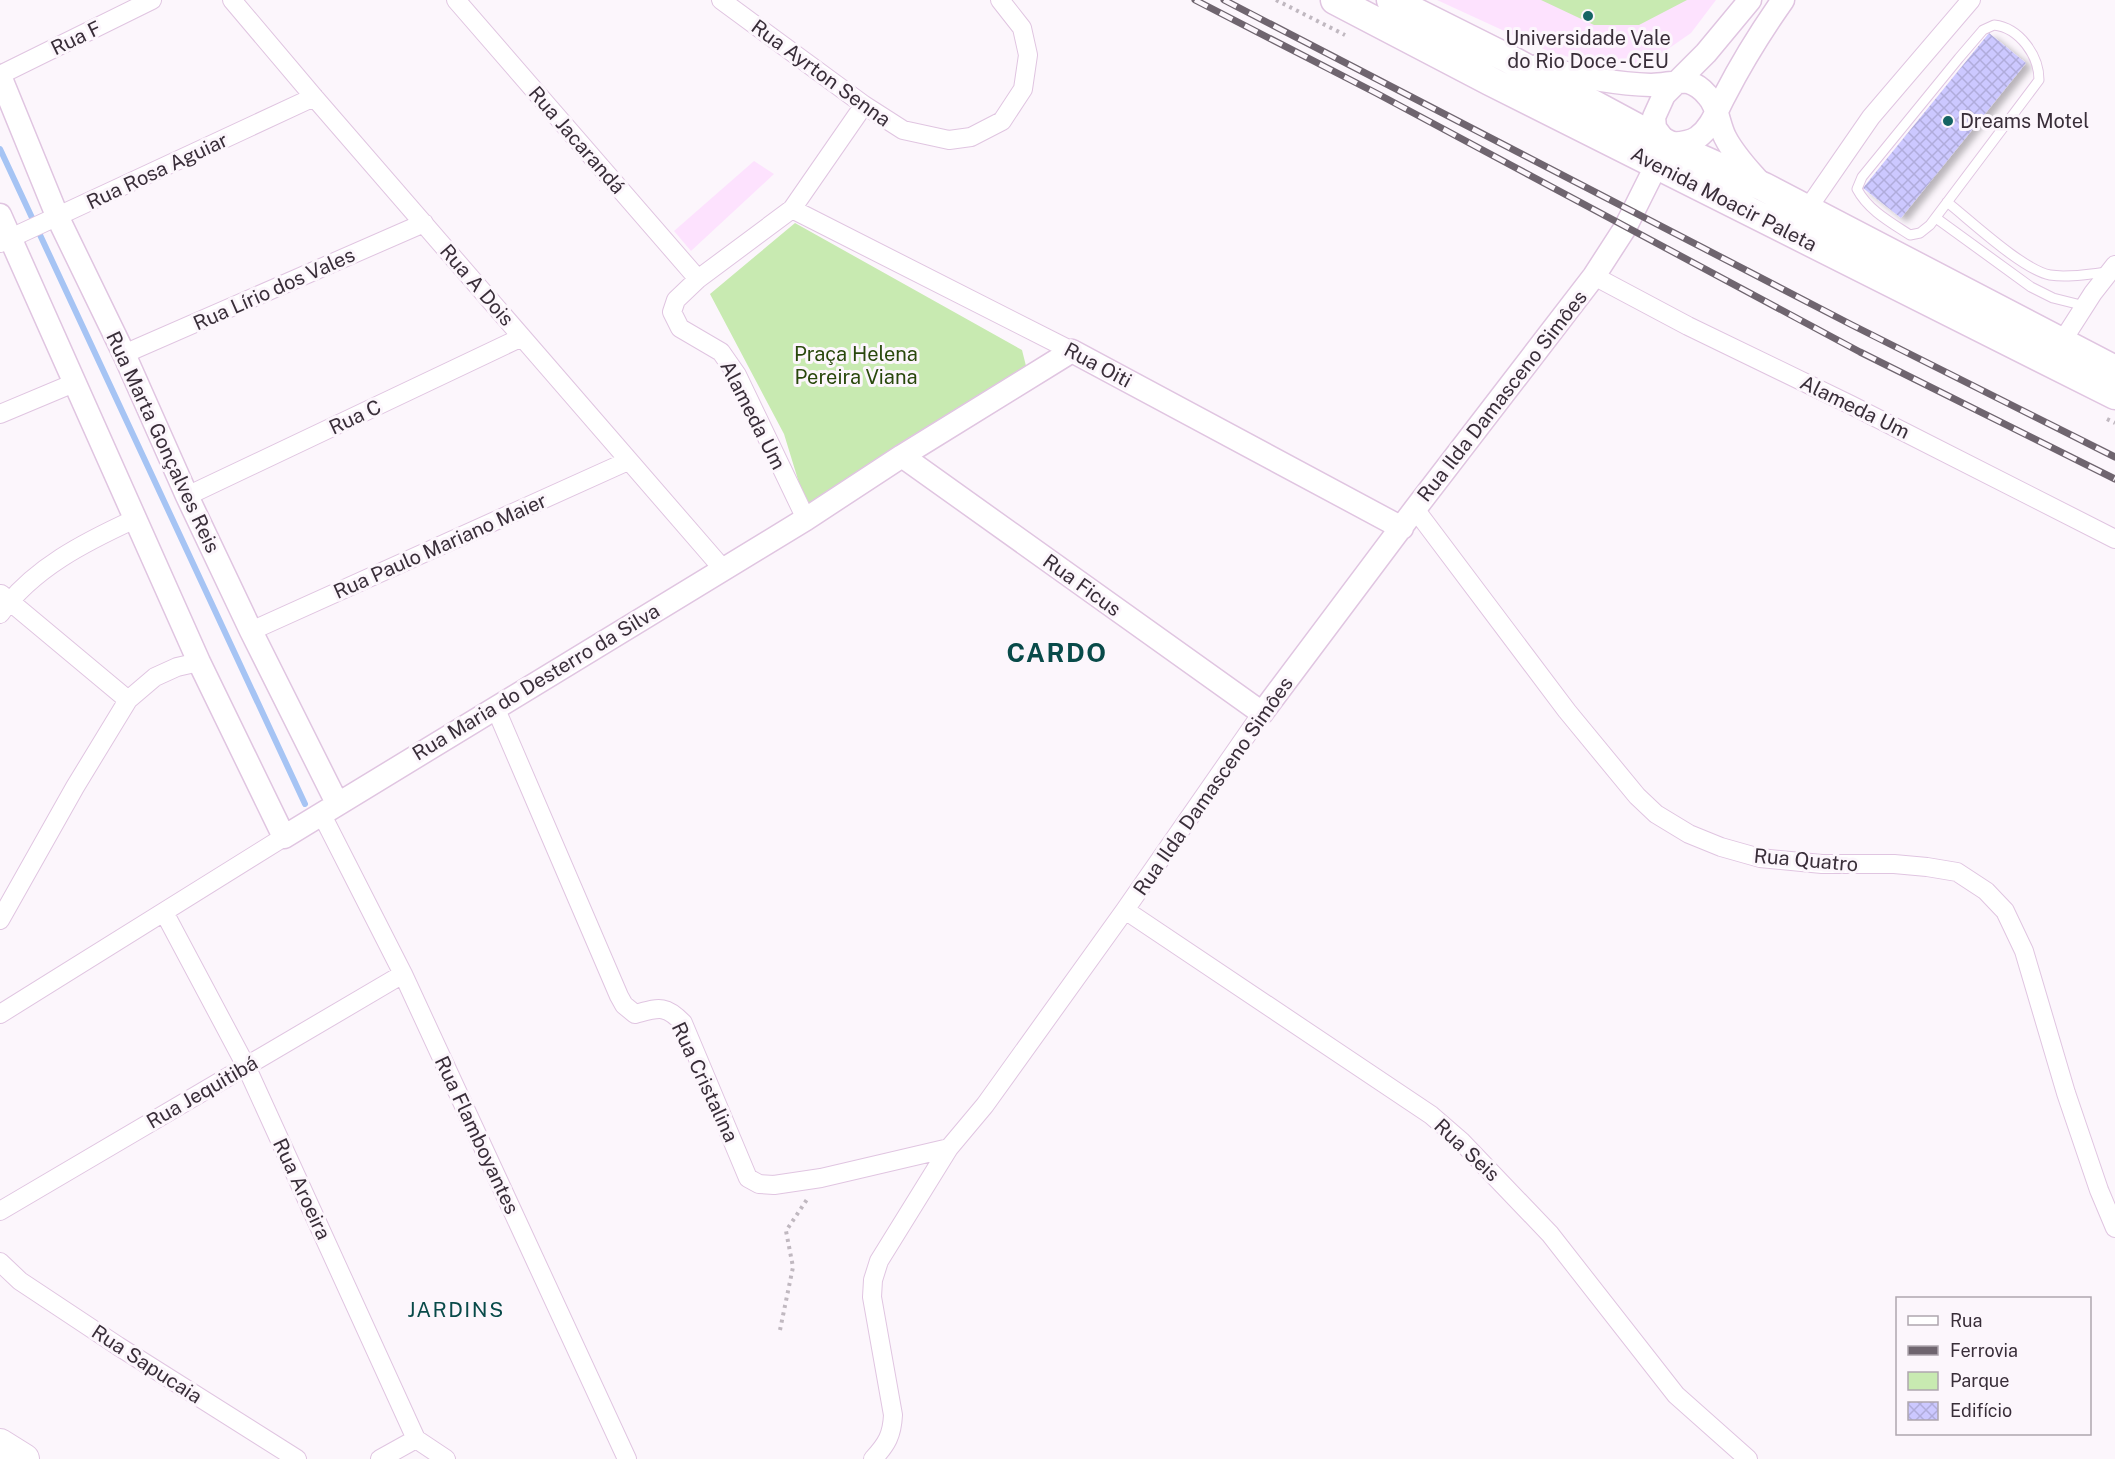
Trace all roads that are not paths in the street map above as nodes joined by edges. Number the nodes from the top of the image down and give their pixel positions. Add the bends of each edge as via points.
1 (152, 0) edge
2 (232, 0) edge
3 (456, 0) edge
4 (721, 0) edge
5 (1000, 0) edge
6 (1335, 0) edge
7 (1391, 0) edge
8 (1750, 0) edge
9 (1783, 0) edge
10 (1971, 0) edge
11 (1507, 58) junction
12 (0, 76) edge
13 (1676, 83) junction
14 (314, 97) junction
15 (864, 105) junction
16 (1716, 113) junction
17 (1662, 154) junction
18 (1764, 188) junction
19 (1947, 202) junction
20 (792, 209) junction
21 (1806, 211) junction
22 (0, 215) edge
23 (58, 218) junction
24 (1936, 218) junction
25 (423, 223) junction
26 (6, 241) edge
27 (2112, 268) edge
28 (1594, 276) junction
29 (698, 279) junction
30 (2085, 306) junction
31 (522, 337) junction
32 (2061, 344) junction
33 (1072, 351) junction
34 (124, 354) junction
35 (2115, 370) edge
36 (74, 383) junction
37 (2115, 395) edge
38 (0, 414) edge
39 (902, 456) junction
40 (628, 461) junction
41 (187, 496) junction
42 (1414, 509) junction
43 (135, 519) junction
44 (806, 519) junction
45 (1402, 528) junction
46 (2115, 539) edge
47 (723, 569) junction
48 (3, 602) edge
49 (252, 631) junction
50 (199, 662) junction
51 (128, 700) junction
52 (495, 707) junction
53 (1262, 713) junction
54 (329, 808) junction
55 (284, 837) junction
56 (1125, 910) junction
57 (164, 912) junction
58 (0, 920) edge
59 (403, 974) junction
60 (0, 1014) edge
61 (246, 1066) junction
62 (949, 1148) junction
63 (0, 1211) edge
64 (2115, 1228) edge
65 (0, 1262) edge
66 (416, 1439) junction
67 (0, 1444) edge
68 (24, 1459) edge
69 (297, 1459) edge
70 (380, 1459) edge
71 (446, 1459) edge
72 (627, 1459) edge
73 (873, 1459) edge
74 (1748, 1459) edge

1 - 12 street, Rua F
2 - 14 street, Rua A Dois
3 - 29 street, Rua Jacarandá
4 - 15 street, Rua Ayrton Senna
5 - 15 street, Rua Ayrton Senna via 1022,28 1028,55 1023,89 1002,121 971,138 949,140 903,130
6 - 17 main road, Avenida Moacir Paleta via 1490,81
7 - 11 main road, Avenida Moacir Paleta
8 - 13 street
9 - 16 street
10 - 21 street via 1870,117
11 - 13 street via 1596,80
11 - 17 main road, Avenida Moacir Paleta
12 - 23 street, Rua Marta Gonçalves Reis
13 - 16 street via 1698,87 1713,102
13 - 17 street via 1664,95 1654,117
14 - 23 street, Rua Rosa Aguiar
14 - 25 street, Rua A Dois
15 - 20 street, Alameda Um
16 - 17 street via 1697,138
16 - 18 street via 1733,152
17 - 18 main road, Avenida Moacir Paleta
17 - 28 street, Rua Ilda Damasceno Simôes via 1625,228
17 - 37 main road, Avenida Moacir Paleta
18 - 21 main road, Avenida Moacir Paleta
19 - 24 lane
19 - 24 lane via 2039,80 2032,52 2004,26 1983,30 1862,177 1857,189 1863,201 1910,235 1920,233
19 - 27 lane via 2041,273 2053,276
20 - 29 street, Alameda Um
20 - 33 street, Rua Oiti
21 - 32 main road, Avenida Moacir Paleta
22 - 26 street
23 - 26 street, Rua Rosa Aguiar
23 - 34 street, Rua Marta Gonçalves Reis
24 - 30 lane via 2031,287 2053,298
25 - 31 street, Rua A Dois
25 - 34 street, Rua Lírio dos Vales
26 - 36 street
27 - 30 street
28 - 42 street, Rua Ilda Damasceno Simôes
28 - 46 street, Alameda Um
29 - 44 street, Alameda Um via 676,300 672,312 676,322 721,352 737,375
30 - 32 street
31 - 40 street, Rua A Dois
31 - 41 street, Rua C
32 - 35 main road, Avenida Moacir Paleta
33 - 39 street, Rua Maria do Desterro da Silva
33 - 45 street, Rua Oiti
34 - 41 street, Rua Marta Gonçalves Reis
36 - 38 street
36 - 43 street
39 - 44 street, Rua Maria do Desterro da Silva
39 - 53 street, Rua Ficus
40 - 47 street, Rua A Dois
40 - 49 street, Rua Paulo Mariano Maier
41 - 49 street, Rua Marta Gonçalves Reis
42 - 45 street, Rua Ilda Damasceno Simôes
42 - 64 street, Rua Quatro via 1568,711 1656,814 1721,847 1760,858 1927,867 1957,872 1986,891 2005,911 2024,951 2066,1093
43 - 48 street via 82,544
43 - 50 street
44 - 47 street, Rua Maria do Desterro da Silva
45 - 53 street, Rua Ilda Damasceno Simôes
47 - 52 street, Rua Maria do Desterro da Silva
48 - 51 street
49 - 54 street, Rua Marta Gonçalves Reis
50 - 51 street via 155,677
50 - 55 street
51 - 58 street
52 - 54 street, Rua Maria do Desterro da Silva
52 - 62 street, Rua Cristalina via 624,1005 635,1014 654,1008 673,1012 682,1023 748,1178 774,1185 821,1178
53 - 56 street, Rua Ilda Damasceno Simôes
54 - 55 street, Rua Maria do Desterro da Silva
54 - 59 street, Rua Flamboyantes
55 - 57 street, Rua Maria do Desterro da Silva
56 - 62 street, Rua Ilda Damasceno Simôes via 985,1105
56 - 74 street, Rua Seis via 1431,1115 1461,1141 1550,1234 1676,1395
57 - 60 street, Rua Maria do Desterro da Silva
57 - 61 street, Rua Aroeira
59 - 61 street, Rua Jequitibá
59 - 72 street, Rua Flamboyantes
61 - 63 street, Rua Jequitibá
61 - 66 street, Rua Aroeira
62 - 73 street, Rua Ilda Damasceno Simôes via 879,1261 873,1280 872,1297 892,1430
65 - 69 street, Rua Sapucaia via 20,1281
66 - 70 street
66 - 71 street
67 - 68 highway

